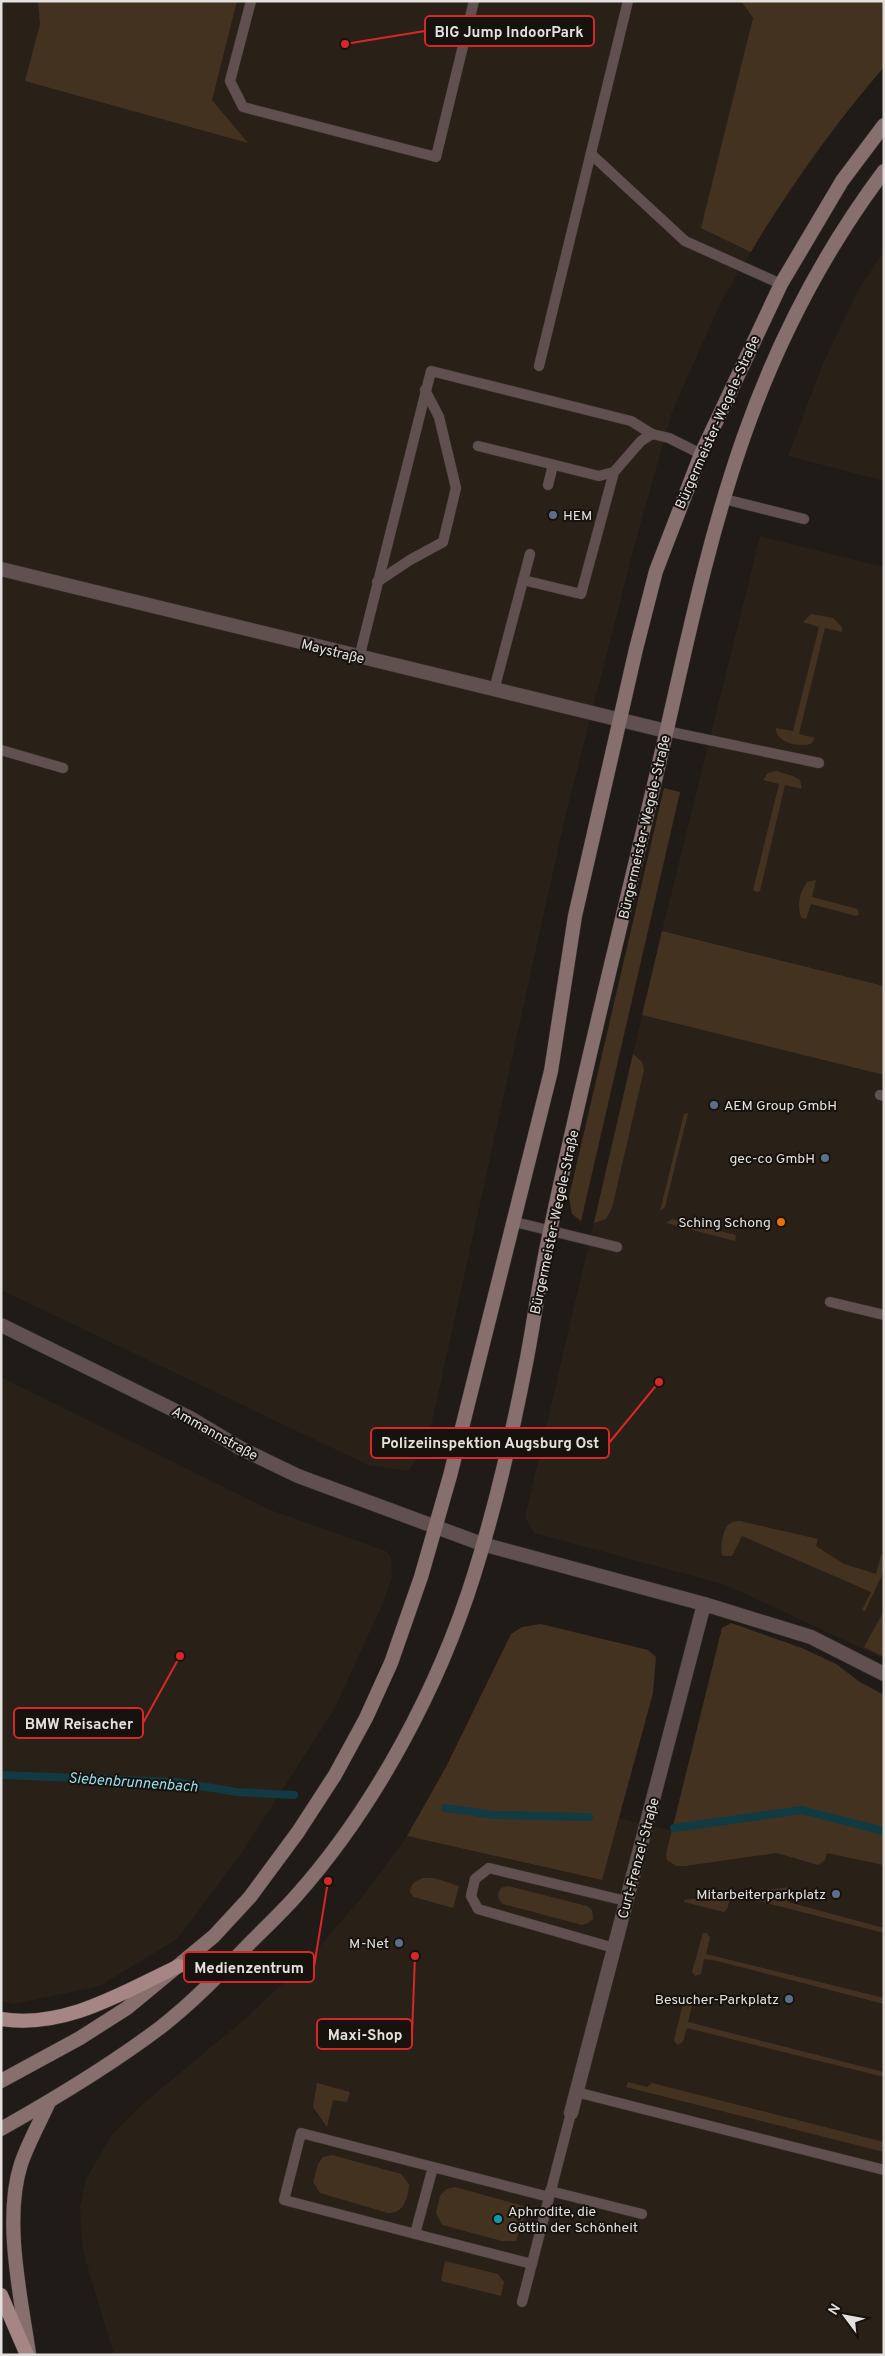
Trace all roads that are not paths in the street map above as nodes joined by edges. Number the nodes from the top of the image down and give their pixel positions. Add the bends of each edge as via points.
1 (251, 1) edge
2 (474, 1) edge
3 (628, 1) edge
4 (884, 125) edge
5 (591, 154) junction
6 (884, 171) edge
7 (780, 284) junction
8 (539, 366) dead end
9 (425, 390) junction
10 (652, 434) junction
11 (478, 446) dead end
12 (700, 454) junction
13 (553, 465) junction
14 (614, 472) junction
15 (548, 485) dead end
16 (724, 499) junction
17 (804, 519) dead end
18 (530, 554) dead end
19 (1, 569) edge
20 (523, 580) junction
21 (377, 582) junction
22 (359, 658) junction
23 (494, 690) junction
24 (621, 720) junction
25 (666, 732) junction
26 (1, 750) edge
27 (819, 763) dead end
28 (64, 768) dead end
29 (514, 1222) junction
30 (550, 1230) junction
31 (617, 1247) dead end
32 (830, 1302) dead end
33 (884, 1315) edge
34 (1, 1325) edge
35 (435, 1527) junction
36 (482, 1544) junction
37 (704, 1604) junction
38 (884, 1674) edge
39 (626, 1901) junction
40 (614, 1948) junction
41 (179, 1966) junction
42 (1, 2019) edge
43 (1, 2081) edge
44 (576, 2092) junction
45 (49, 2102) junction
46 (571, 2113) joint
47 (1, 2129) edge
48 (433, 2167) junction
49 (884, 2170) edge
50 (549, 2194) junction
51 (642, 2214) dead end
52 (415, 2234) junction
53 (532, 2264) junction
54 (1, 2294) edge
55 (522, 2302) dead end
56 (28, 2355) edge

1 - 2 lane via 230,81 243,107 436,157
3 - 5 lane
4 - 7 main road, Bürgermeister-Wegele-Straße via 842,181
5 - 7 lane via 685,241
5 - 8 lane
6 - 16 main road, Bürgermeister-Wegele-Straße via 851,217 793,319 745,432
7 - 12 main road, Bürgermeister-Wegele-Straße
9 - 10 lane via 431,371 631,421
9 - 21 lane
9 - 21 lane via 439,417 456,488 443,542
10 - 12 lane via 669,438
10 - 14 lane via 640,441
11 - 13 lane
12 - 24 main road, Bürgermeister-Wegele-Straße via 656,571
13 - 14 lane via 598,476
13 - 15 lane
14 - 20 lane via 581,594
16 - 17 lane
16 - 25 main road, Bürgermeister-Wegele-Straße
18 - 20 lane
19 - 22 street, Maystraße
20 - 23 lane
21 - 22 lane
22 - 23 street, Maystraße
23 - 24 street, Maystraße
24 - 25 street, Maystraße
24 - 29 main road, Bürgermeister-Wegele-Straße via 575,916 551,1071
25 - 27 lane
25 - 30 main road, Bürgermeister-Wegele-Straße
26 - 28 lane
29 - 30 lane
29 - 35 main road, Bürgermeister-Wegele-Straße
30 - 31 lane
30 - 36 main road, Bürgermeister-Wegele-Straße via 526,1362
32 - 33 lane
34 - 35 street, Ammannstraße via 190,1418 275,1466
35 - 36 street
35 - 41 main road, Bürgermeister-Wegele-Straße via 391,1663 335,1775 250,1897 214,1936
36 - 37 street
36 - 45 main road, Bürgermeister-Wegele-Straße via 446,1652 406,1735 368,1801 299,1893 222,1973 166,2023
37 - 38 street via 811,1637
37 - 39 street, Curt-Frenzel-Straße
39 - 40 street, Curt-Frenzel-Straße
39 - 40 lane via 489,1868 475,1879 471,1896 478,1908
40 - 44 street, Curt-Frenzel-Straße
41 - 42 main road via 86,2010 61,2017
41 - 43 main road, Bürgermeister-Wegele-Straße via 119,2013
44 - 46 street, Curt-Frenzel-Straße
44 - 49 lane
45 - 47 main road, Bürgermeister-Wegele-Straße
45 - 56 main road via 20,2165 14,2200 16,2264
46 - 50 lane
48 - 50 lane
48 - 52 lane
48 - 52 lane via 301,2133 284,2200
50 - 51 lane
50 - 53 lane
52 - 53 lane
53 - 55 lane
54 - 56 main road

